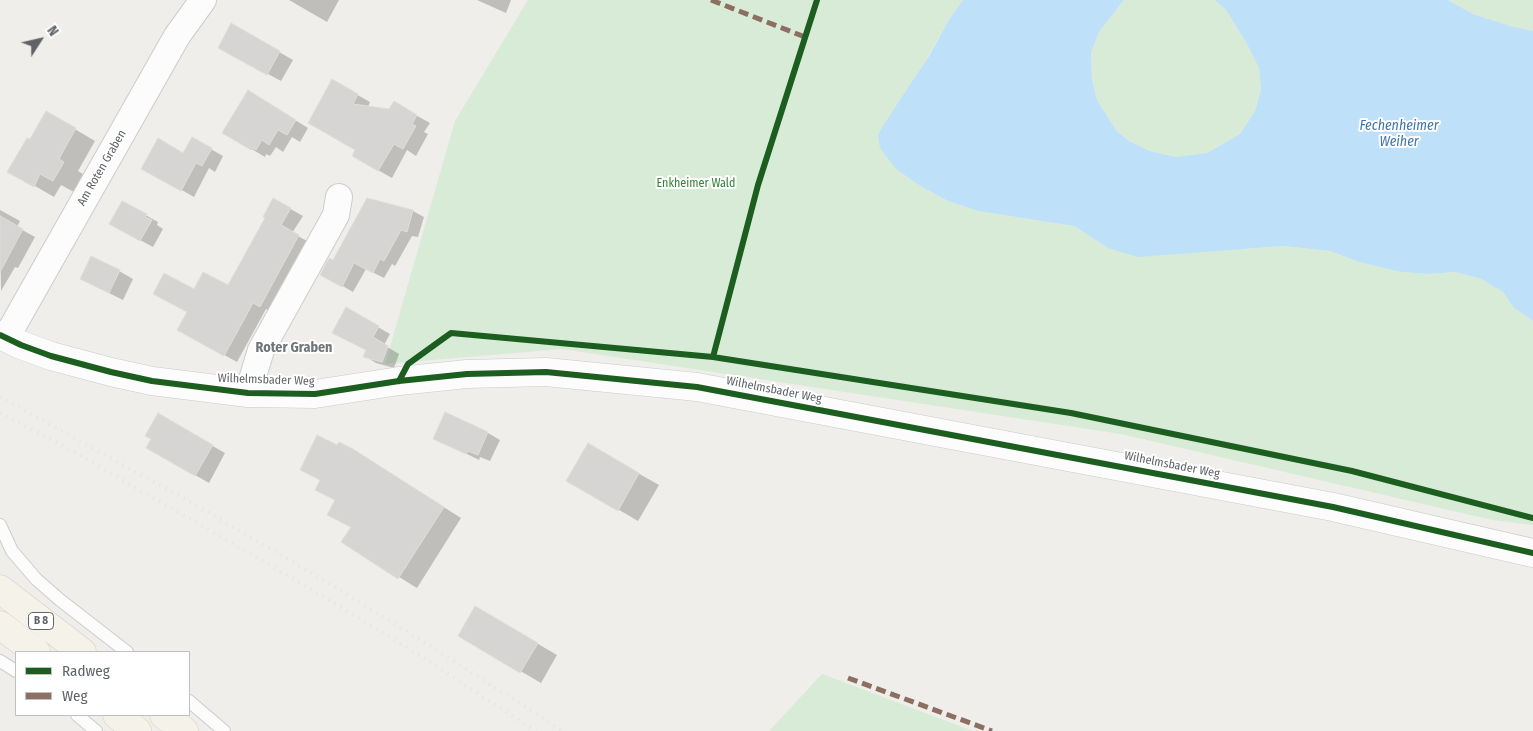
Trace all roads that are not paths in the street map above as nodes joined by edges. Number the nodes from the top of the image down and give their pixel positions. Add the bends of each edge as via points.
1 (203, 0) edge
2 (340, 197) dead end
3 (3, 337) edge
4 (248, 393) junction
5 (0, 525) edge
6 (1533, 553) edge
7 (0, 589) edge
8 (0, 625) edge
9 (35, 651) edge
10 (81, 651) edge
11 (126, 651) edge
12 (0, 661) edge
13 (15, 671) edge
14 (78, 716) edge
15 (118, 716) edge
16 (177, 717) edge
17 (96, 731) edge
18 (137, 731) edge
19 (224, 731) edge

1 - 3 street, Am Roten Graben via 177,36
2 - 4 street, Wilhelmsbader Weg via 336,215 261,350
3 - 4 street, Wilhelmsbader Weg via 111,372 152,381
4 - 6 street, Wilhelmsbader Weg via 315,394 467,374 546,372 697,387 1333,507
5 - 11 lane via 12,551 36,579
7 - 10 main road, B 8
8 - 9 main road, B 8
12 - 13 lane
14 - 17 lane
15 - 18 main road
16 - 19 lane

